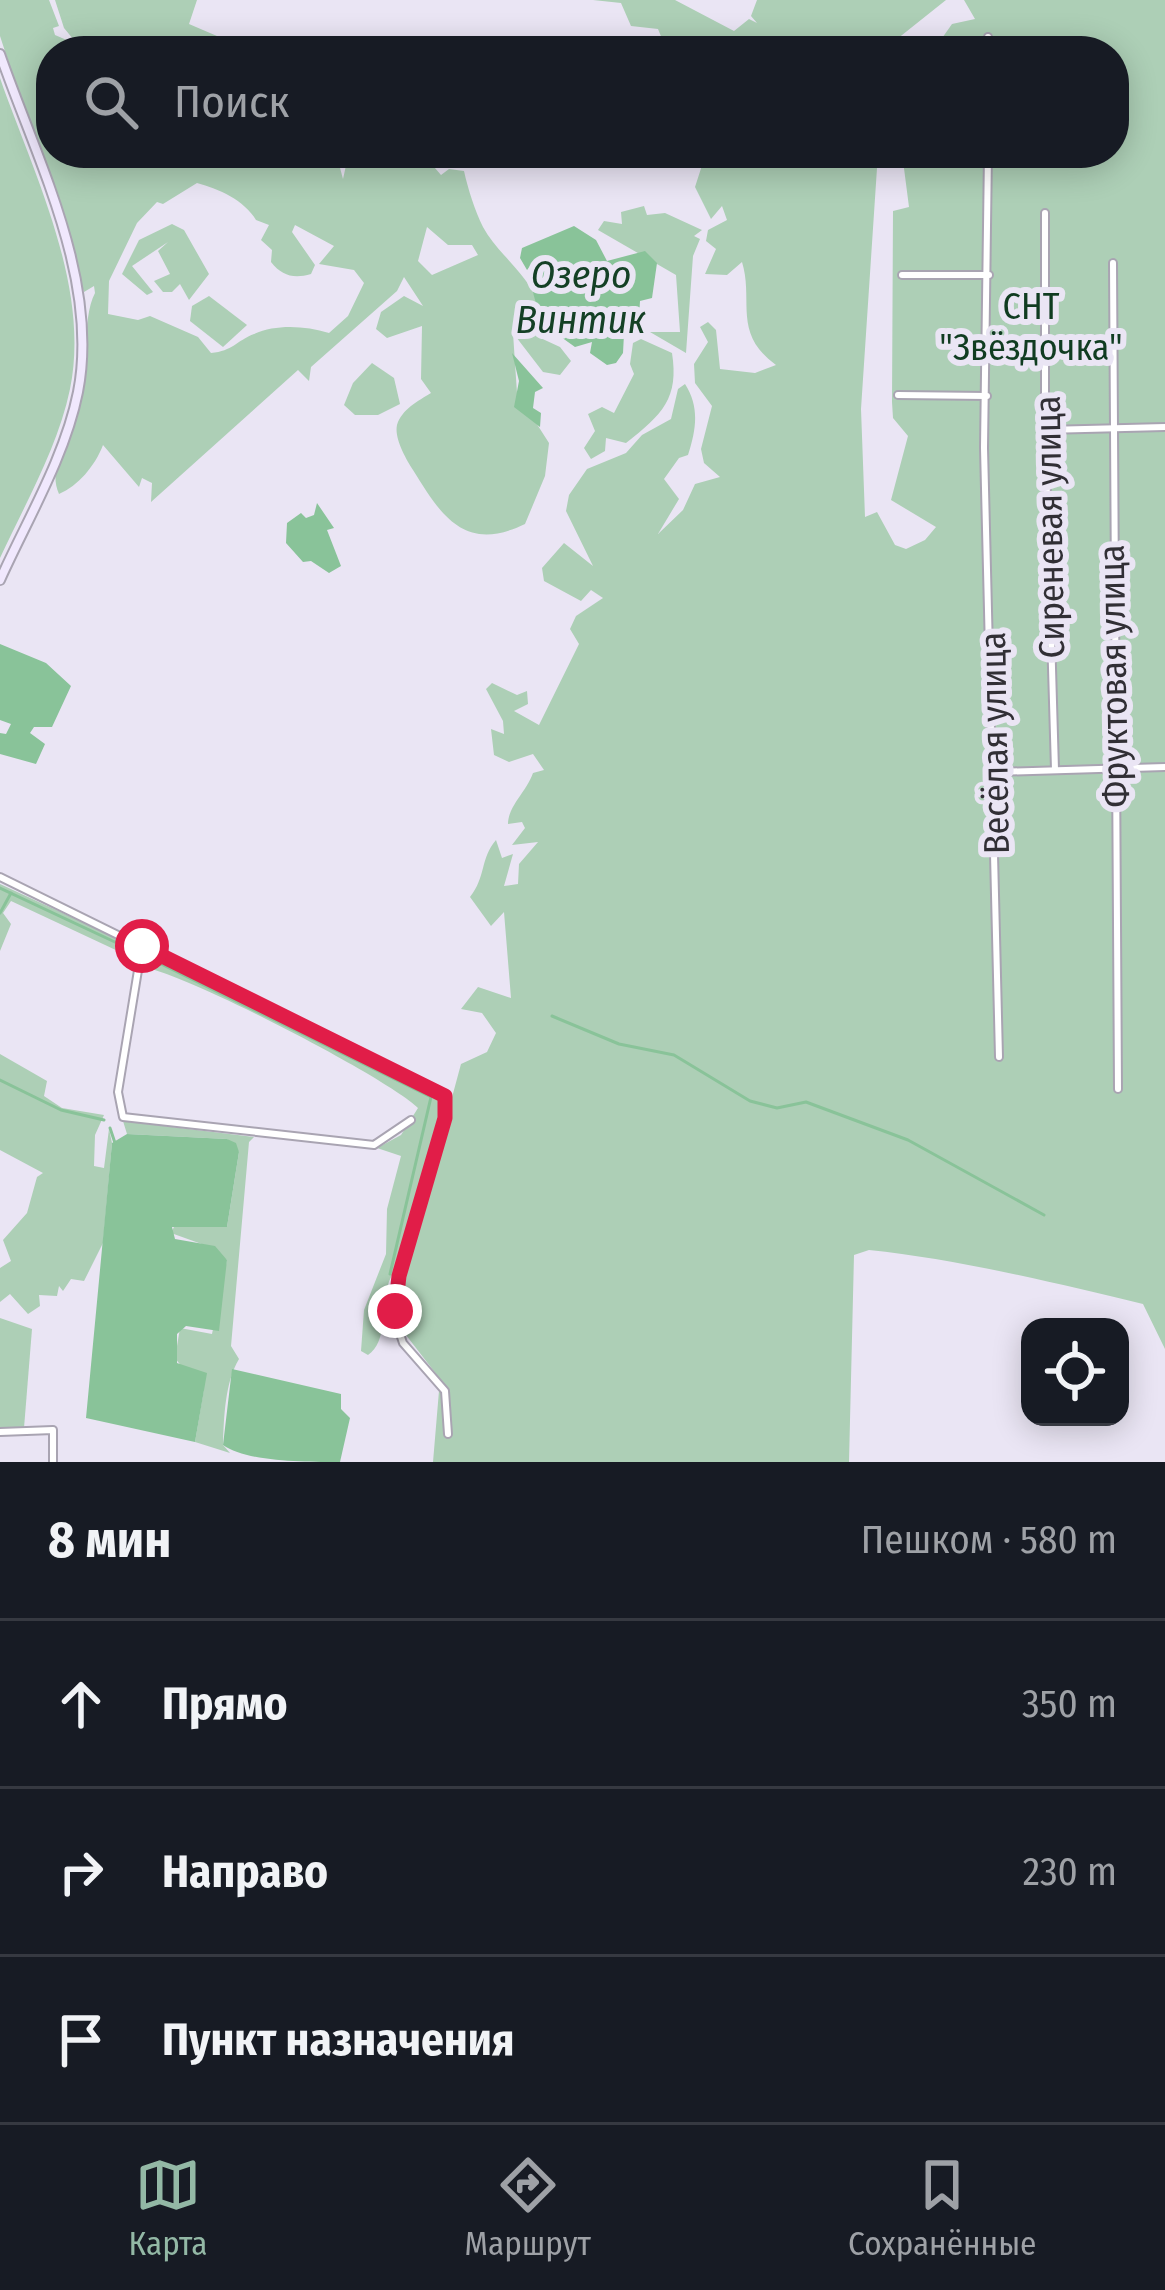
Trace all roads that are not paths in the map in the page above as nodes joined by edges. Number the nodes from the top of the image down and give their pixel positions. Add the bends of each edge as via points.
1 (0, 54) edge
2 (36, 163) edge
3 (38, 168) edge
4 (988, 168) edge
5 (1045, 213) dead end
6 (1113, 263) dead end
7 (902, 275) dead end
8 (989, 275) junction
9 (898, 395) dead end
10 (987, 396) junction
11 (1165, 427) edge
12 (1045, 430) junction
13 (1110, 430) junction
14 (0, 580) edge
15 (1165, 767) edge
16 (1055, 770) junction
17 (1114, 770) junction
18 (994, 772) junction
19 (0, 877) edge
20 (142, 946) junction
21 (999, 1057) dead end
22 (1118, 1089) dead end
23 (411, 1120) dead end
24 (0, 1432) edge
25 (448, 1434) dead end
26 (53, 1462) edge
27 (63, 1462) edge

1 - 2 main road
3 - 14 main road via 76,284 82,343 71,417
4 - 8 street, Весёлая улица
5 - 12 street, Сиреневая улица
6 - 13 street, Фруктовая улица
7 - 8 street
8 - 10 street, Весёлая улица
9 - 10 street
10 - 18 street, Весёлая улица
11 - 13 street
12 - 13 street
12 - 16 street, Сиреневая улица
13 - 17 street, Фруктовая улица
15 - 17 street
16 - 17 street
16 - 18 street
17 - 22 street, Фруктовая улица
18 - 21 street, Весёлая улица
19 - 20 street
20 - 23 street via 118,1092 123,1117 374,1145
20 - 25 street via 445,1096 395,1319 404,1343 445,1391
24 - 26 street via 53,1430
26 - 27 street

